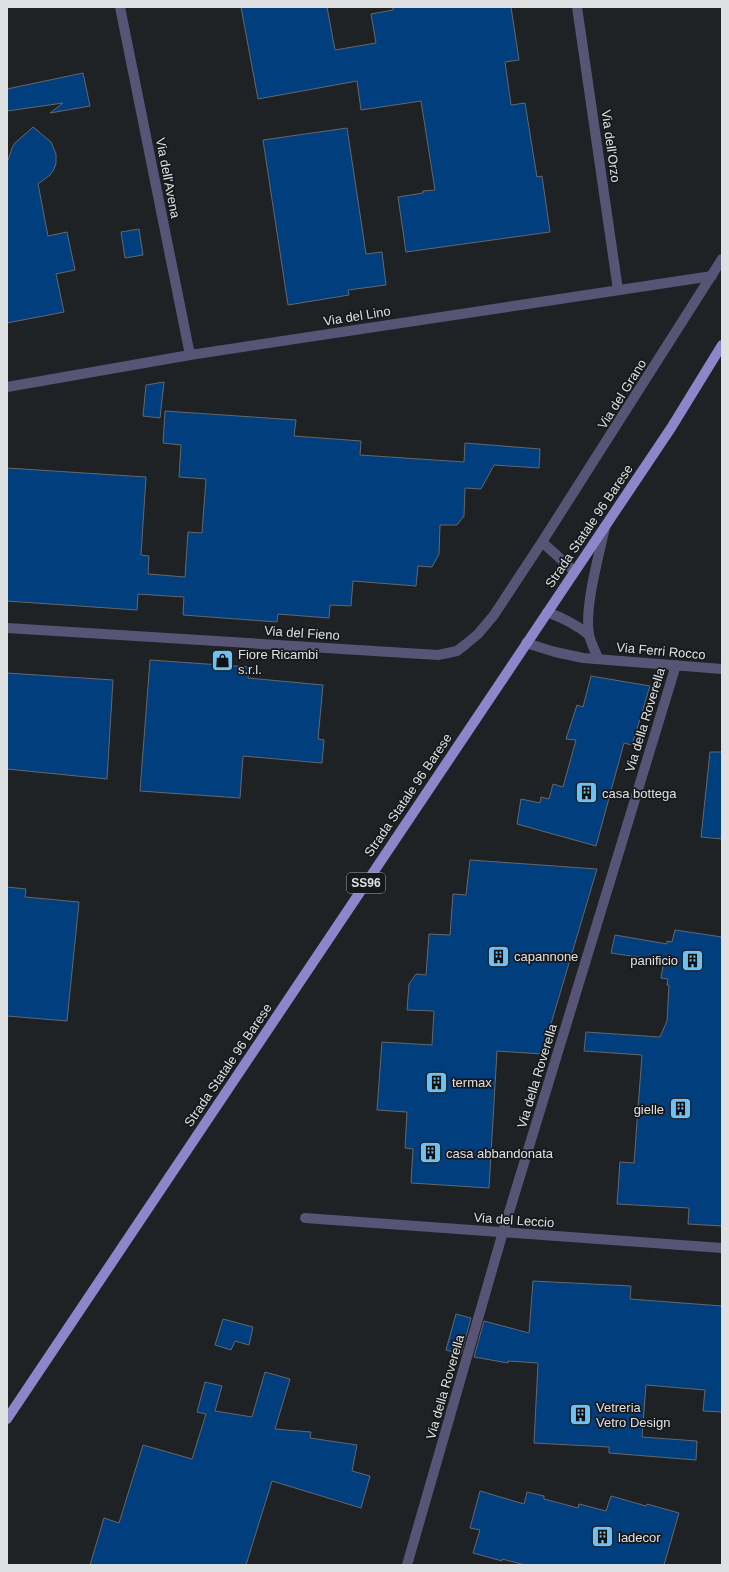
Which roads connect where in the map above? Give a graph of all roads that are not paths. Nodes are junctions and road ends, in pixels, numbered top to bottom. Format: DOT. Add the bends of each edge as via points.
graph roads {
  1 [pos="120,7"];
  2 [pos="577,7"];
  3 [pos="722,259"];
  4 [pos="712,276"];
  5 [pos="618,290"];
  6 [pos="722,345"];
  7 [pos="190,355"];
  8 [pos="7,386"];
  9 [pos="606,524"];
  10 [pos="542,542"];
  11 [pos="574,571"];
  12 [pos="547,612"];
  13 [pos="7,628"];
  14 [pos="589,635"];
  15 [pos="526,643"];
  16 [pos="598,658"];
  17 [pos="676,665"];
  18 [pos="722,669"];
  19 [pos="304,1218"];
  20 [pos="503,1232"];
  21 [pos="722,1248"];
  22 [pos="7,1419"];
  23 [pos="408,1565"];
  1 -- 7 [label="street, Via dell'Avena"];
  2 -- 5 [label="street, Via dell'Orzo"];
  3 -- 4 [label="street, Via del Grano"];
  4 -- 5 [label="street, Via del Lino"];
  4 -- 10 [label="street, Via del Grano"];
  5 -- 7 [label="street, Via del Lino"];
  6 -- 9 [label="main road, Strada Statale 96 Barese / SS96" via="671,428"];
  7 -- 8 [label="street, Via del Lino"];
  9 -- 11 [label="main road, Strada Statale 96 Barese / SS96"];
  9 -- 14 [label="street" via="592,590"];
  10 -- 11 [label="street"];
  10 -- 13 [label="street, Via del Fieno" via="494,615 466,644 448,654"];
  11 -- 12 [label="main road, Strada Statale 96 Barese / SS96"];
  12 -- 14 [label="street" via="576,624"];
  12 -- 15 [label="main road, Strada Statale 96 Barese / SS96"];
  14 -- 16 [label="street"];
  15 -- 16 [label="street, Via Ferri Rocco" via="583,658"];
  15 -- 22 [label="main road, Strada Statale 96 Barese / SS96"];
  16 -- 17 [label="street, Via Ferri Rocco"];
  17 -- 18 [label="street, Via Ferri Rocco"];
  17 -- 20 [label="street, Via della Roverella"];
  19 -- 20 [label="street, Via del Leccio"];
  20 -- 21 [label="street, Via del Leccio"];
  20 -- 23 [label="street, Via della Roverella"];
}
